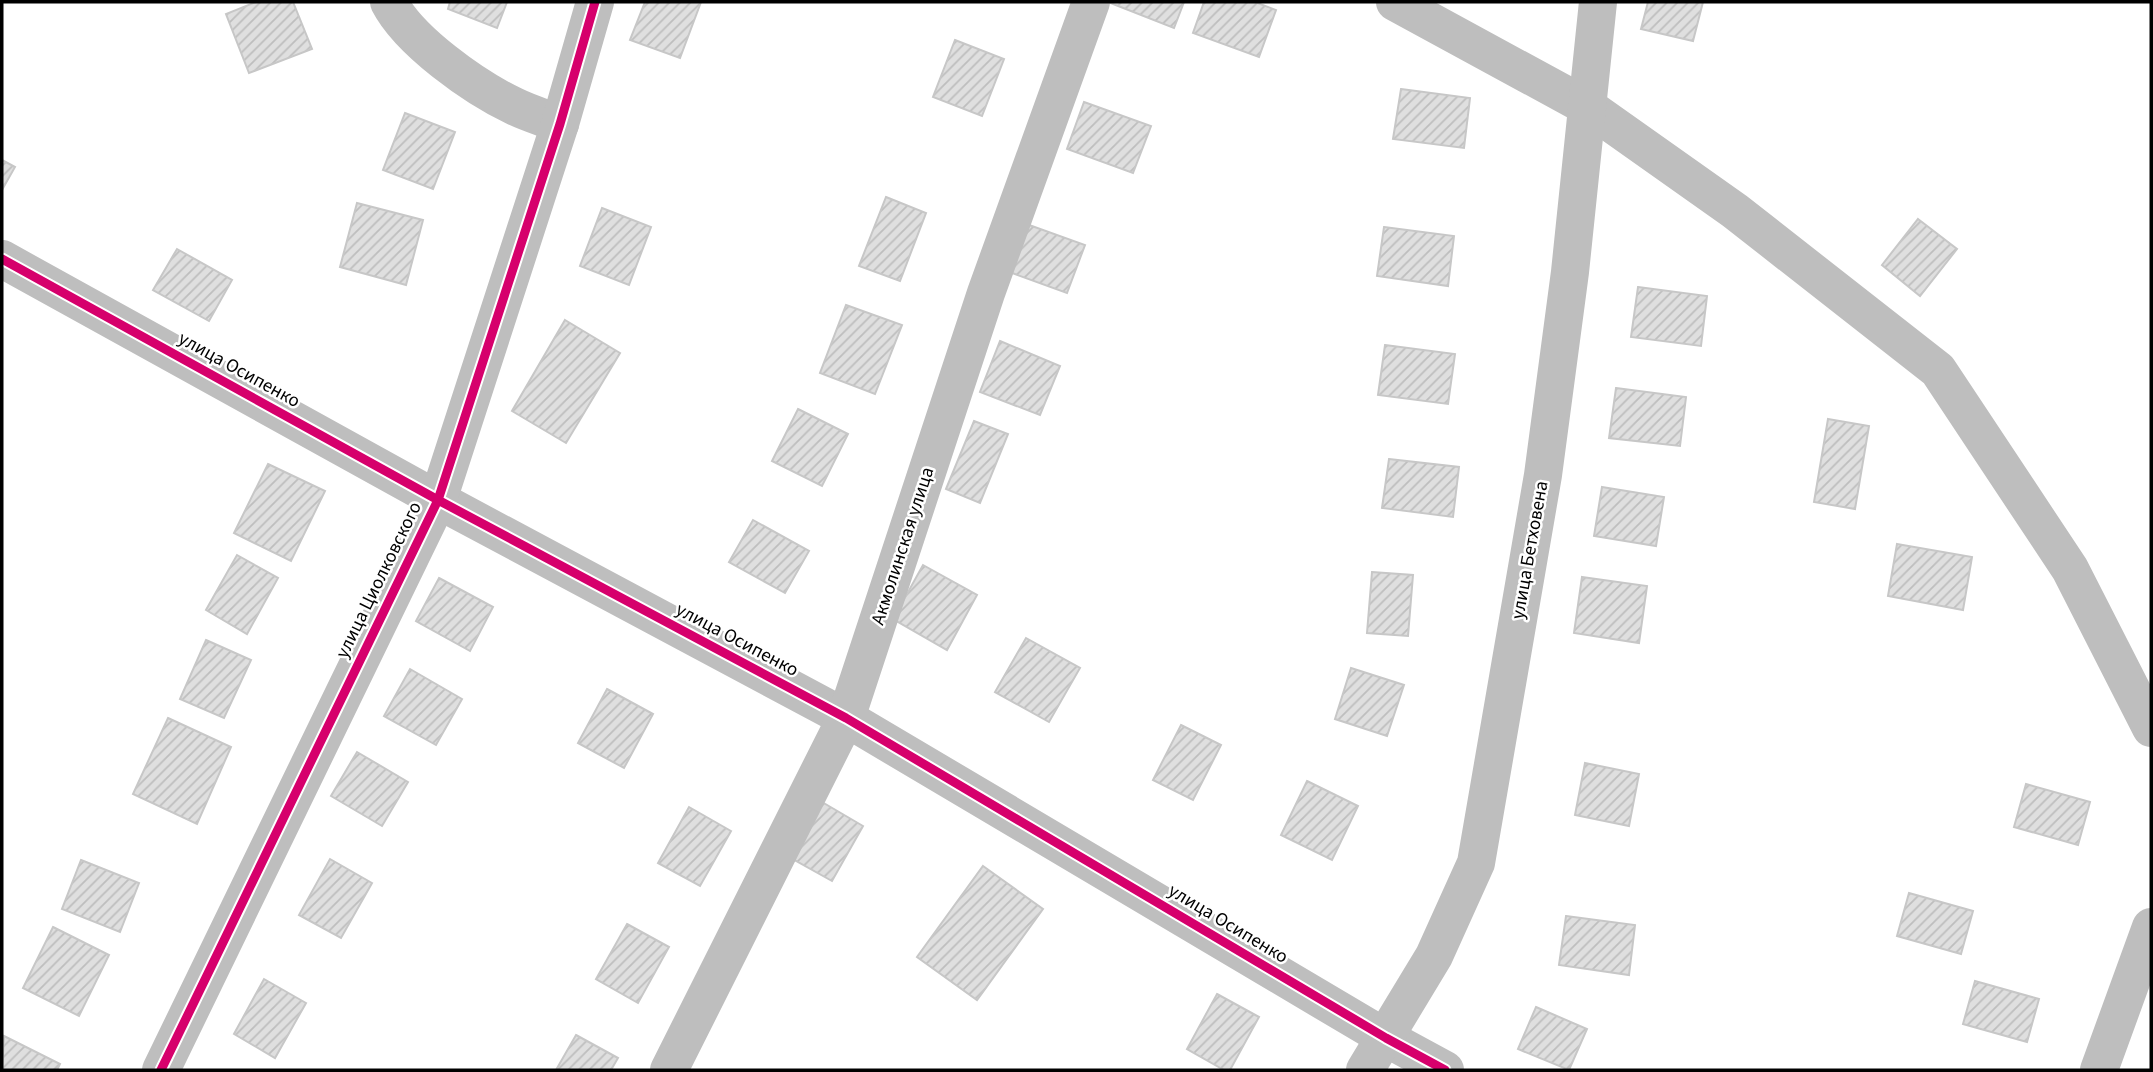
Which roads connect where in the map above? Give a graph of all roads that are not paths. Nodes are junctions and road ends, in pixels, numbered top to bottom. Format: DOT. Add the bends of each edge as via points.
graph roads {
  1 [pos="389,2"];
  2 [pos="595,2"];
  3 [pos="1091,2"];
  4 [pos="1395,2"];
  5 [pos="1598,2"];
  6 [pos="1588,107"];
  7 [pos="560,124"];
  8 [pos="2,260"];
  9 [pos="438,499"];
  10 [pos="846,718"];
  11 [pos="2151,727"];
  12 [pos="2151,927"];
  13 [pos="1387,1038"];
  14 [pos="161,1070"];
  15 [pos="669,1070"];
  16 [pos="1366,1070"];
  17 [pos="1445,1070"];
  18 [pos="2099,1070"];
  1 -- 7 [label="street" via="427,49 445,62 513,106"];
  2 -- 7 [label="street, улица Циолковского"];
  3 -- 10 [label="street, Акмолинская улица" via="985,293"];
  4 -- 6 [label="street"];
  5 -- 6 [label="street, улица Бетховена"];
  6 -- 11 [label="street" via="1735,211 1938,370 2070,569"];
  6 -- 13 [label="street, улица Бетховена" via="1543,475 1476,863 1434,956"];
  7 -- 9 [label="street, улица Циолковского"];
  8 -- 9 [label="street, улица Осипенко"];
  9 -- 10 [label="street, улица Осипенко"];
  9 -- 14 [label="street, улица Циолковского"];
  10 -- 13 [label="street, улица Осипенко"];
  10 -- 15 [label="street, Акмолинская улица"];
  12 -- 18 [label="street"];
  13 -- 16 [label="street, улица Бетховена"];
  13 -- 17 [label="street, улица Осипенко"];
}
